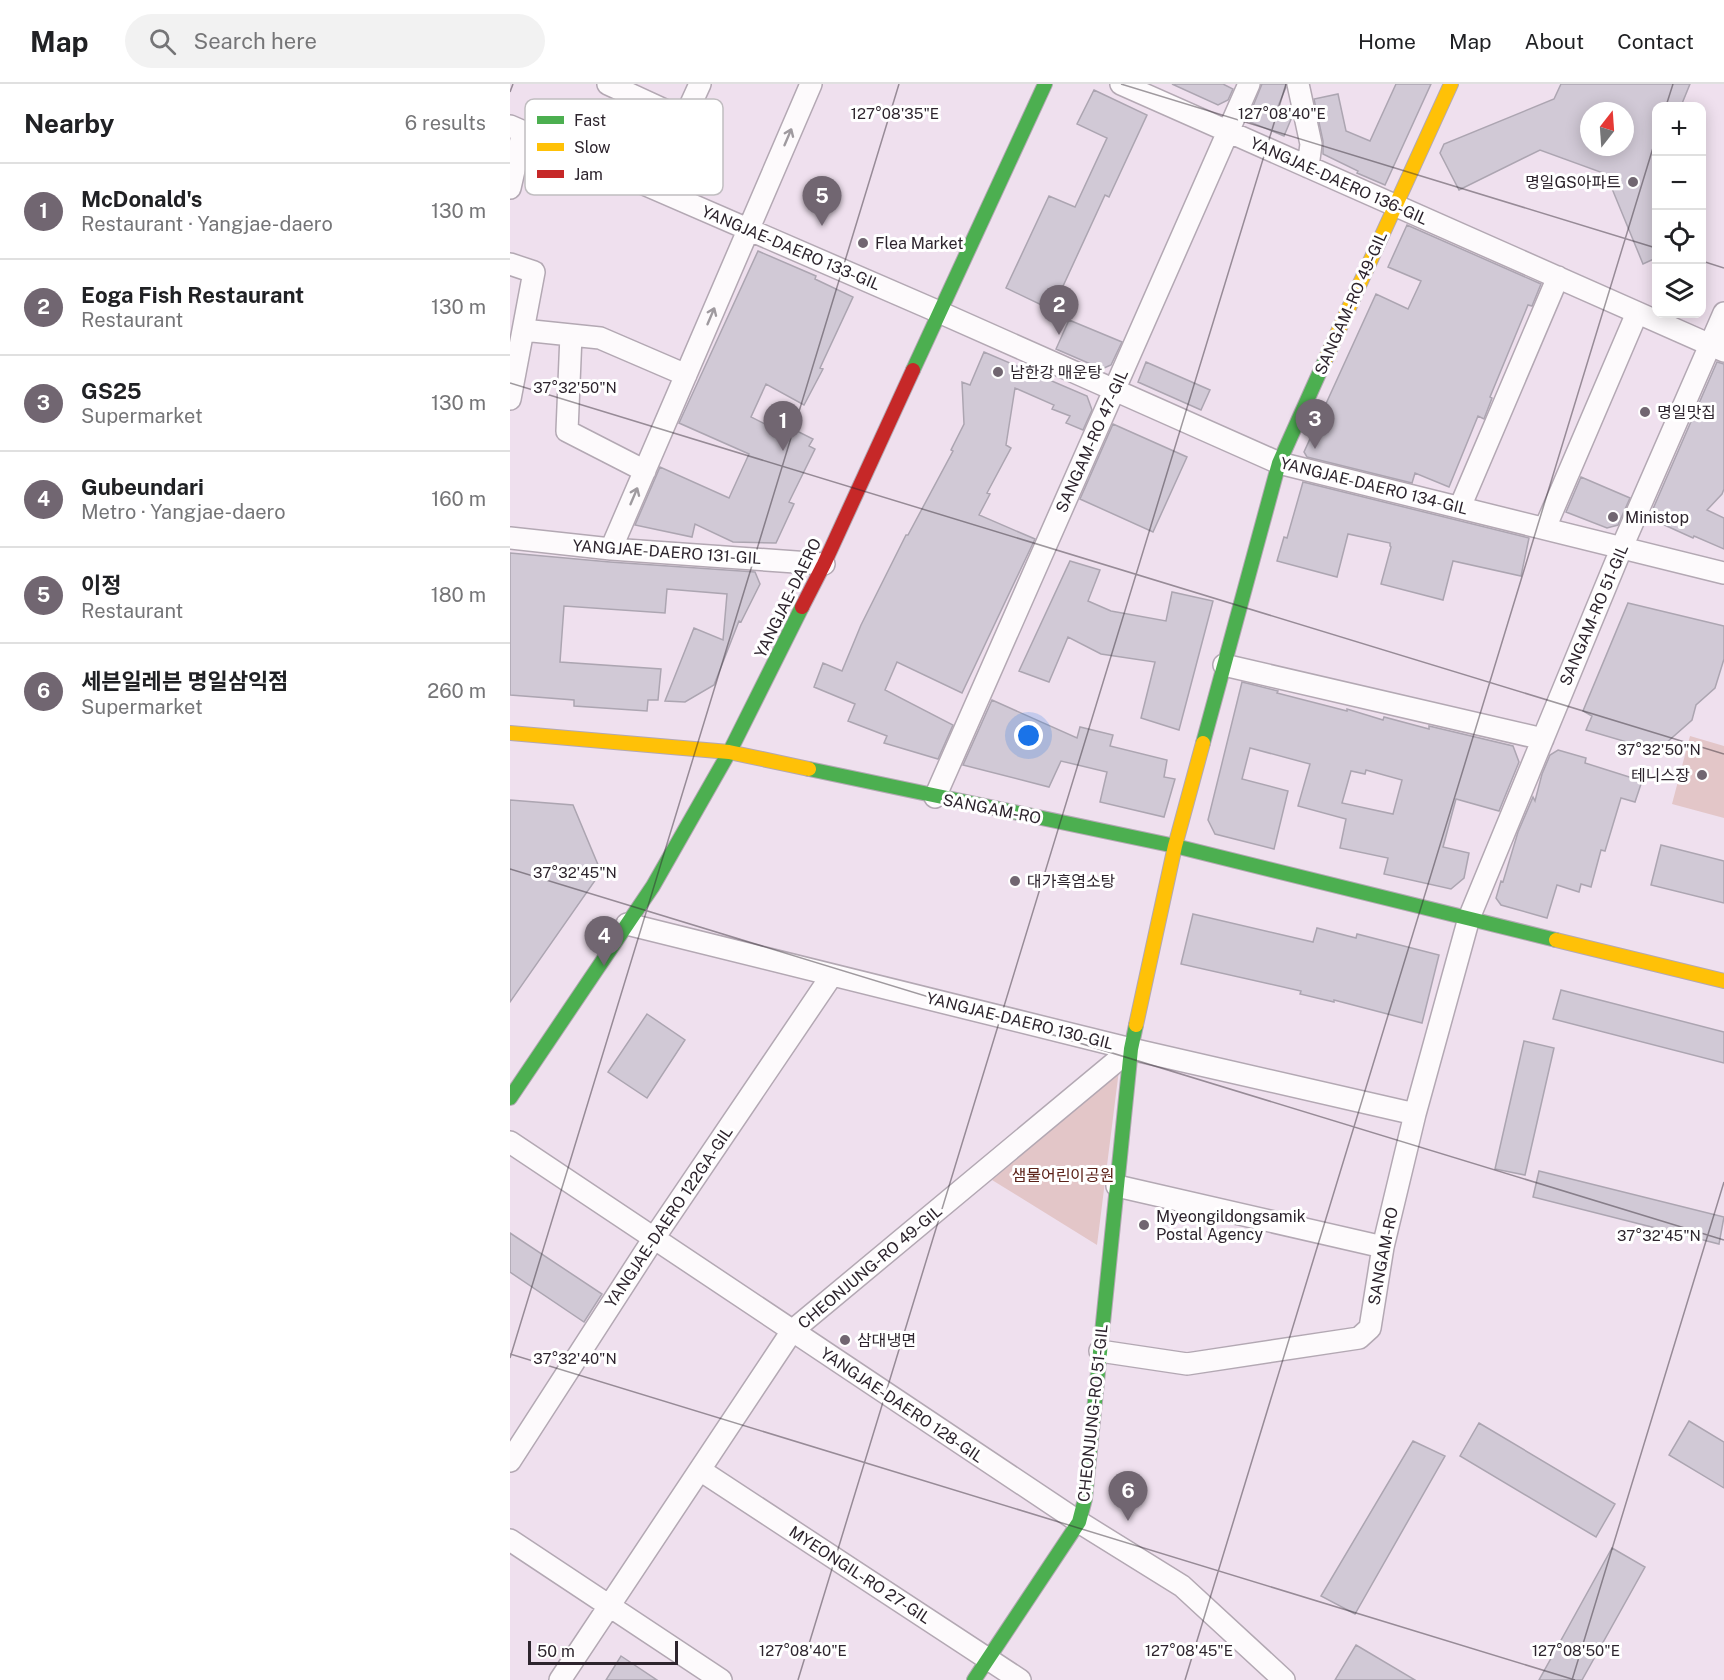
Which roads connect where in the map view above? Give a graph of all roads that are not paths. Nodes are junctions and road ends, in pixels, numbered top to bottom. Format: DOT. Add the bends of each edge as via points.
graph roads {
  1 [pos="608,84"];
  2 [pos="700,84"];
  3 [pos="1045,84"];
  4 [pos="1120,84"];
  5 [pos="1249,84"];
  6 [pos="1298,84"];
  7 [pos="1450,84"];
  8 [pos="808,85"];
  9 [pos="641,99"];
  10 [pos="693,99"];
  11 [pos="517,128"];
  12 [pos="1228,131"];
  13 [pos="1308,166"];
  14 [pos="510,188"];
  15 [pos="669,195"];
  16 [pos="1396,205"];
  17 [pos="748,230"];
  18 [pos="510,264"];
  19 [pos="1558,277"];
  20 [pos="939,312"];
  21 [pos="1638,313"];
  22 [pos="1724,313"];
  23 [pos="523,330"];
  24 [pos="571,335"];
  25 [pos="1717,348"];
  26 [pos="686,375"];
  27 [pos="1114,390"];
  28 [pos="510,399"];
  29 [pos="1279,463"];
  30 [pos="645,471"];
  31 [pos="1460,507"];
  32 [pos="1545,528"];
  33 [pos="510,538"];
  34 [pos="1622,548"];
  35 [pos="611,549"];
  36 [pos="824,564"];
  37 [pos="1724,573"];
  38 [pos="1224,665"];
  39 [pos="510,733"];
  40 [pos="1543,739"];
  41 [pos="729,752"];
  42 [pos="935,797"];
  43 [pos="1174,846"];
  44 [pos="1468,918"];
  45 [pos="627,924"];
  46 [pos="832,975"];
  47 [pos="1724,981"];
  48 [pos="1131,1049"];
  49 [pos="510,1098"];
  50 [pos="1415,1114"];
  51 [pos="510,1142"];
  52 [pos="1117,1186"];
  53 [pos="654,1238"];
  54 [pos="1383,1247"];
  55 [pos="792,1331"];
  56 [pos="1100,1351"];
  57 [pos="510,1461"];
  58 [pos="700,1470"];
  59 [pos="1079,1521"];
  60 [pos="510,1540"];
  61 [pos="609,1606"];
  62 [pos="988,1659"];
  63 [pos="1281,1678"];
  64 [pos="560,1680"];
  65 [pos="721,1680"];
  66 [pos="974,1680"];
  67 [pos="1020,1680"];
  1 -- 9 [label="street"];
  2 -- 10 [label="street"];
  3 -- 20 [label="street, YANGJAE-DAERO"];
  4 -- 12 [label="street, YANGJAE-DAERO 136-GIL"];
  5 -- 12 [label="street, SANGAM-RO 47-GIL"];
  6 -- 13 [label="street" via="1311,144"];
  7 -- 16 [label="street, SANGAM-RO 49-GIL"];
  17 -- 8 [label="street, one-way"];
  11 -- 14 [label="street"];
  12 -- 13 [label="street, YANGJAE-DAERO 136-GIL"];
  12 -- 27 [label="street, SANGAM-RO 47-GIL"];
  13 -- 16 [label="street, YANGJAE-DAERO 136-GIL"];
  15 -- 17 [label="street, YANGJAE-DAERO 133-GIL"];
  16 -- 19 [label="street, YANGJAE-DAERO 136-GIL"];
  16 -- 29 [label="street, SANGAM-RO 49-GIL"];
  17 -- 20 [label="street, YANGJAE-DAERO 133-GIL"];
  26 -- 17 [label="street, one-way"];
  18 -- 23 [label="street" via="534,272"];
  19 -- 21 [label="street, YANGJAE-DAERO 136-GIL"];
  19 -- 31 [label="street"];
  20 -- 27 [label="street, YANGJAE-DAERO 134-GIL"];
  20 -- 36 [label="street, YANGJAE-DAERO"];
  21 -- 25 [label="street, YANGJAE-DAERO 136-GIL"];
  21 -- 32 [label="street"];
  22 -- 25 [label="street, SANGAM-RO 51-GIL"];
  23 -- 24 [label="street"];
  23 -- 28 [label="street"];
  24 -- 26 [label="street" via="600,339"];
  24 -- 30 [label="street" via="567,431"];
  25 -- 34 [label="street, SANGAM-RO 51-GIL"];
  26 -- 30 [label="street"];
  27 -- 29 [label="street, YANGJAE-DAERO 134-GIL"];
  27 -- 42 [label="street, SANGAM-RO 47-GIL"];
  29 -- 31 [label="street, YANGJAE-DAERO 134-GIL"];
  29 -- 38 [label="street, SANGAM-RO 49-GIL"];
  35 -- 30 [label="street, one-way"];
  31 -- 32 [label="street, YANGJAE-DAERO 134-GIL"];
  32 -- 34 [label="street, YANGJAE-DAERO 134-GIL"];
  33 -- 35 [label="street, YANGJAE-DAERO 131-GIL"];
  34 -- 37 [label="street, YANGJAE-DAERO 134-GIL"];
  34 -- 40 [label="street, SANGAM-RO 51-GIL"];
  35 -- 36 [label="street, YANGJAE-DAERO 131-GIL"];
  36 -- 41 [label="street, YANGJAE-DAERO"];
  38 -- 40 [label="street"];
  38 -- 43 [label="street, SANGAM-RO 49-GIL"];
  39 -- 41 [label="street, SANGAM-RO"];
  40 -- 44 [label="street, SANGAM-RO 51-GIL"];
  41 -- 42 [label="street, SANGAM-RO"];
  41 -- 45 [label="street, YANGJAE-DAERO"];
  42 -- 43 [label="street, SANGAM-RO"];
  43 -- 44 [label="street, SANGAM-RO"];
  43 -- 48 [label="street, CHEONJUNG-RO 51-GIL"];
  44 -- 47 [label="street, SANGAM-RO"];
  44 -- 50 [label="street, SANGAM-RO"];
  45 -- 46 [label="street, YANGJAE-DAERO 130-GIL"];
  45 -- 49 [label="street, YANGJAE-DAERO"];
  46 -- 48 [label="street, YANGJAE-DAERO 130-GIL"];
  46 -- 53 [label="street, YANGJAE-DAERO 122GA-GIL"];
  48 -- 50 [label="street, YANGJAE-DAERO 130-GIL"];
  48 -- 52 [label="street, CHEONJUNG-RO 51-GIL"];
  48 -- 55 [label="street, CHEONJUNG-RO 49-GIL"];
  50 -- 54 [label="street, SANGAM-RO"];
  51 -- 53 [label="street, YANGJAE-DAERO 128-GIL"];
  52 -- 54 [label="street"];
  52 -- 56 [label="street, CHEONJUNG-RO 51-GIL"];
  53 -- 55 [label="street, YANGJAE-DAERO 128-GIL"];
  53 -- 57 [label="street, YANGJAE-DAERO 122GA-GIL"];
  54 -- 56 [label="street, SANGAM-RO" via="1370,1328 1359,1338 1187,1364"];
  55 -- 58 [label="street, CHEONJUNG-RO 49-GIL"];
  55 -- 59 [label="street, YANGJAE-DAERO 128-GIL"];
  56 -- 59 [label="street, CHEONJUNG-RO 51-GIL" via="1085,1498"];
  58 -- 61 [label="street, CHEONJUNG-RO 49-GIL"];
  58 -- 62 [label="street, MYEONGIL-RO 27-GIL"];
  59 -- 62 [label="street, CHEONJUNG-RO 51-GIL"];
  59 -- 63 [label="street, YANGJAE-DAERO 128-GIL" via="1182,1586"];
  60 -- 61 [label="street"];
  61 -- 64 [label="street, CHEONJUNG-RO 49-GIL"];
  61 -- 65 [label="street"];
  62 -- 66 [label="street, CHEONJUNG-RO 51-GIL"];
  62 -- 67 [label="street, MYEONGIL-RO 27-GIL"];
}
